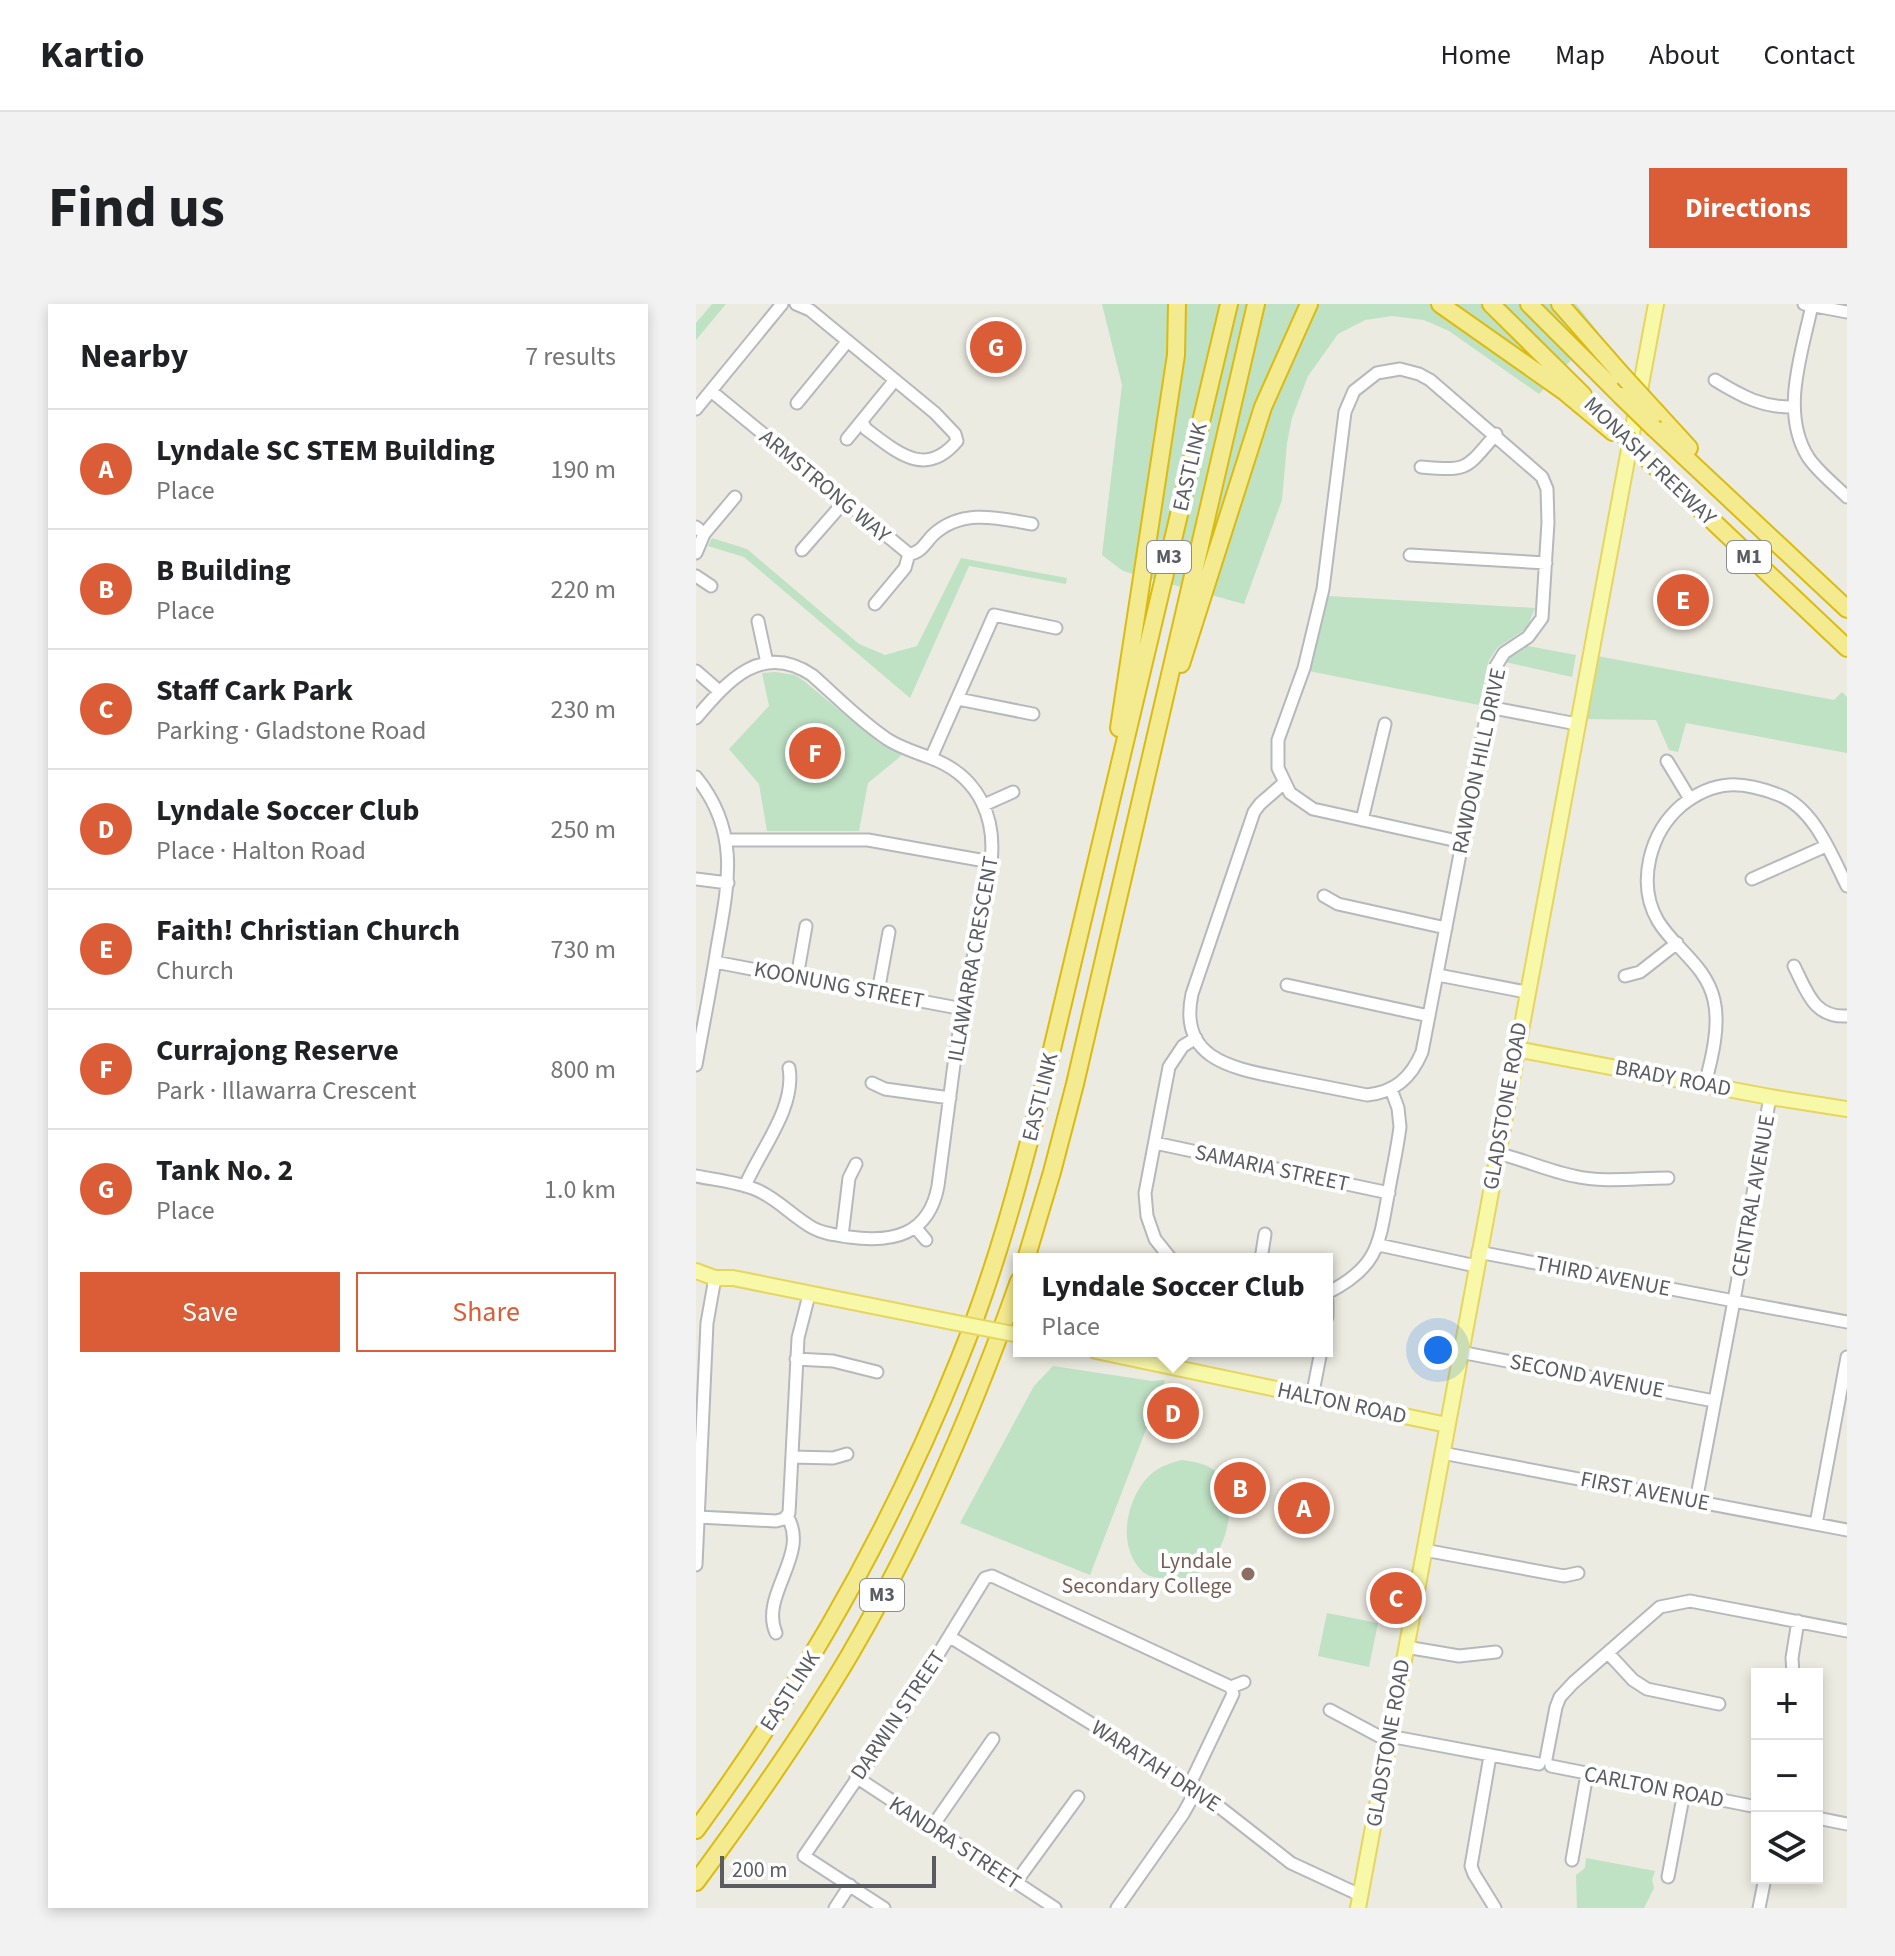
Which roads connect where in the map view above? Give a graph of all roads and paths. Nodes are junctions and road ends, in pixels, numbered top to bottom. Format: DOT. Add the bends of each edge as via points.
graph roads {
  1 [pos="782,304"];
  2 [pos="1177,304"];
  3 [pos="1229,304"];
  4 [pos="1256,304"];
  5 [pos="1309,304"];
  6 [pos="1440,304"];
  7 [pos="1491,304"];
  8 [pos="1529,304"];
  9 [pos="1560,304"];
  10 [pos="1656,304"];
  11 [pos="802,305"];
  12 [pos="1808,305"];
  13 [pos="1847,312"];
  14 [pos="847,342"];
  15 [pos="895,380"];
  16 [pos="1715,380"];
  17 [pos="711,391"];
  18 [pos="797,403"];
  19 [pos="1794,407"];
  20 [pos="696,409"];
  21 [pos="1656,421"];
  22 [pos="862,422"];
  23 [pos="1614,429"];
  24 [pos="1496,434"];
  25 [pos="847,439"];
  26 [pos="1421,467"];
  27 [pos="735,497"];
  28 [pos="1847,497"];
  29 [pos="844,502"];
  30 [pos="1032,524"];
  31 [pos="700,530"];
  32 [pos="802,550"];
  33 [pos="696,553"];
  34 [pos="909,554"];
  35 [pos="1410,555"];
  36 [pos="1546,563"];
  37 [pos="696,576"];
  38 [pos="711,586"];
  39 [pos="875,604"];
  40 [pos="1847,609"];
  41 [pos="758,621"];
  42 [pos="1056,628"];
  43 [pos="1847,648"];
  44 [pos="767,663"];
  45 [pos="696,671"];
  46 [pos="719,691"];
  47 [pos="958,699"];
  48 [pos="1488,707"];
  49 [pos="1033,714"];
  50 [pos="696,718"];
  51 [pos="1385,724"];
  52 [pos="1577,724"];
  53 [pos="931,758"];
  54 [pos="1151,759"];
  55 [pos="1667,761"];
  56 [pos="696,777"];
  57 [pos="1281,779"];
  58 [pos="1013,792"];
  59 [pos="1690,799"];
  60 [pos="984,805"];
  61 [pos="1108,809"];
  62 [pos="1362,820"];
  63 [pos="726,840"];
  64 [pos="1462,842"];
  65 [pos="1826,846"];
  66 [pos="991,862"];
  67 [pos="1843,866"];
  68 [pos="696,879"];
  69 [pos="1752,879"];
  70 [pos="728,883"];
  71 [pos="1847,886"];
  72 [pos="1324,896"];
  73 [pos="806,926"];
  74 [pos="1446,928"];
  75 [pos="889,932"];
  76 [pos="1677,943"];
  77 [pos="715,962"];
  78 [pos="1794,966"];
  79 [pos="1438,975"];
  80 [pos="1625,976"];
  81 [pos="797,977"];
  82 [pos="1287,985"];
  83 [pos="878,992"];
  84 [pos="1526,992"];
  85 [pos="963,1009"];
  86 [pos="1429,1016"];
  87 [pos="1847,1016"];
  88 [pos="1196,1038"];
  89 [pos="1516,1049"];
  90 [pos="697,1056"];
  91 [pos="789,1068"];
  92 [pos="872,1083"];
  93 [pos="1705,1084"];
  94 [pos="1391,1089"];
  95 [pos="1770,1097"];
  96 [pos="950,1098"];
  97 [pos="1847,1110"];
  98 [pos="1155,1143"];
  99 [pos="1496,1153"];
  100 [pos="856,1164"];
  101 [pos="696,1176"];
  102 [pos="1668,1178"];
  103 [pos="745,1186"];
  104 [pos="1389,1193"];
  105 [pos="915,1227"];
  106 [pos="1265,1234"];
  107 [pos="842,1236"];
  108 [pos="926,1240"];
  109 [pos="1379,1245"];
  110 [pos="1028,1253"];
  111 [pos="1166,1253"];
  112 [pos="1262,1253"];
  113 [pos="1477,1259"];
  114 [pos="696,1273"];
  115 [pos="715,1280"];
  116 [pos="1333,1290"];
  117 [pos="809,1295"];
  118 [pos="1013,1296"];
  119 [pos="1734,1301"];
  120 [pos="1847,1322"];
  121 [pos="1013,1334"];
  122 [pos="1460,1352"];
  123 [pos="1124,1357"];
  124 [pos="1320,1357"];
  125 [pos="1847,1357"];
  126 [pos="796,1359"];
  127 [pos="700,1367"];
  128 [pos="877,1372"];
  129 [pos="1312,1397"];
  130 [pos="1714,1401"];
  131 [pos="1447,1425"];
  132 [pos="1442,1453"];
  133 [pos="847,1454"];
  134 [pos="698,1457"];
  135 [pos="792,1457"];
  136 [pos="1696,1501"];
  137 [pos="787,1516"];
  138 [pos="698,1517"];
  139 [pos="1816,1524"];
  140 [pos="1847,1530"];
  141 [pos="1424,1550"];
  142 [pos="696,1565"];
  143 [pos="1578,1573"];
  144 [pos="1798,1621"];
  145 [pos="1847,1631"];
  146 [pos="776,1633"];
  147 [pos="950,1637"];
  148 [pos="1406,1647"];
  149 [pos="1496,1652"];
  150 [pos="1608,1653"];
  151 [pos="1793,1668"];
  152 [pos="1244,1682"];
  153 [pos="1231,1687"];
  154 [pos="1719,1704"];
  155 [pos="1330,1710"];
  156 [pos="1389,1738"];
  157 [pos="993,1739"];
  158 [pos="1490,1756"];
  159 [pos="1545,1763"];
  160 [pos="1587,1774"];
  161 [pos="856,1777"];
  162 [pos="1196,1789"];
  163 [pos="1684,1792"];
  164 [pos="1078,1797"];
  165 [pos="1751,1806"];
  166 [pos="1823,1819"];
  167 [pos="1847,1824"];
  168 [pos="932,1827"];
  169 [pos="696,1830"];
  170 [pos="1572,1860"];
  171 [pos="1668,1877"];
  172 [pos="696,1882"];
  173 [pos="1016,1882"];
  174 [pos="1764,1884"];
  175 [pos="850,1885"];
  176 [pos="1359,1902"];
  177 [pos="1493,1907"];
  178 [pos="835,1908"];
  179 [pos="884,1908"];
  180 [pos="1055,1908"];
  181 [pos="1117,1908"];
  182 [pos="1759,1908"];
  1 -- 17 [label="street"];
  2 -- 61 [label="highway" via="1176,355"];
  3 -- 61 [label="highway, EASTLINK / M3"];
  4 -- 54 [label="highway, EASTLINK / M3"];
  5 -- 54 [label="highway" via="1263,407"];
  6 -- 23 [label="highway"];
  7 -- 23 [label="highway, MONASH FREEWAY"];
  8 -- 21 [label="highway, MONASH FREEWAY / M1, bridge" via="1621,396"];
  9 -- 21 [label="highway, bridge"];
  10 -- 52 [label="main road, GLADSTONE ROAD"];
  11 -- 14 [label="street"];
  12 -- 13 [label="street"];
  12 -- 19 [label="street"];
  14 -- 15 [label="street"];
  14 -- 18 [label="street"];
  15 -- 22 [label="street"];
  15 -- 22 [label="street" via="955,434 956,444 940,456 910,459"];
  16 -- 19 [label="street" via="1757,403"];
  17 -- 20 [label="street"];
  17 -- 29 [label="street, ARMSTRONG WAY"];
  19 -- 28 [label="street" via="1807,455"];
  21 -- 40 [label="highway, MONASH FREEWAY / M1"];
  22 -- 25 [label="street"];
  23 -- 43 [label="highway, MONASH FREEWAY / M1, bridge"];
  24 -- 26 [label="street" via="1469,466"];
  24 -- 36 [label="street, RAWDON HILL DRIVE" via="1542,477 1547,489"];
  24 -- 57 [label="street, RAWDON HILL DRIVE" via="1419,374 1389,370 1354,391 1341,437 1323,589 1304,668 1278,740"];
  27 -- 31 [label="street"];
  29 -- 32 [label="street"];
  29 -- 34 [label="street, ARMSTRONG WAY"];
  30 -- 34 [label="street, ARMSTRONG WAY" via="989,516 966,518 941,528 919,552"];
  31 -- 33 [label="street"];
  34 -- 39 [label="street" via="905,568"];
  35 -- 36 [label="street"];
  36 -- 48 [label="street, RAWDON HILL DRIVE" via="1542,618 1499,661"];
  37 -- 38 [label="street"];
  41 -- 44 [label="street"];
  42 -- 47 [label="street" via="994,615"];
  44 -- 46 [label="street" via="737,674"];
  44 -- 53 [label="street, ILLAWARRA CRESCENT" via="806,671 886,737"];
  45 -- 46 [label="street"];
  46 -- 50 [label="street"];
  47 -- 49 [label="street"];
  47 -- 53 [label="street"];
  48 -- 52 [label="street"];
  48 -- 64 [label="street, RAWDON HILL DRIVE"];
  51 -- 62 [label="street"];
  52 -- 84 [label="main road, GLADSTONE ROAD"];
  53 -- 60 [label="street, ILLAWARRA CRESCENT" via="960,775"];
  54 -- 110 [label="highway, EASTLINK / M3" via="1063,1132"];
  55 -- 59 [label="street"];
  56 -- 63 [label="street" via="715,807"];
  57 -- 62 [label="street" via="1296,799 1313,809"];
  57 -- 88 [label="street" via="1254,812 1211,938 1189,1008"];
  58 -- 60 [label="street"];
  59 -- 65 [label="street" via="1718,787 1751,785 1802,810"];
  59 -- 76 [label="street" via="1669,816 1647,870 1658,920"];
  60 -- 66 [label="street, ILLAWARRA CRESCENT" via="993,836"];
  61 -- 169 [label="highway, EASTLINK / M3" via="1024,1160 960,1358 907,1481 831,1627"];
  62 -- 64 [label="street"];
  63 -- 66 [label="street" via="868,840"];
  63 -- 70 [label="street"];
  64 -- 74 [label="street, RAWDON HILL DRIVE"];
  65 -- 67 [label="street"];
  65 -- 69 [label="street"];
  66 -- 85 [label="street, ILLAWARRA CRESCENT"];
  67 -- 71 [label="street"];
  68 -- 70 [label="street"];
  70 -- 77 [label="street"];
  72 -- 74 [label="street" via="1338,904"];
  73 -- 81 [label="street"];
  74 -- 79 [label="street, RAWDON HILL DRIVE"];
  75 -- 83 [label="street"];
  76 -- 80 [label="street" via="1640,972"];
  76 -- 93 [label="street" via="1701,970 1714,1003 1716,1027"];
  77 -- 81 [label="street, KOONUNG STREET"];
  77 -- 90 [label="street"];
  78 -- 87 [label="street" via="1816,1008"];
  79 -- 84 [label="street"];
  79 -- 86 [label="street, RAWDON HILL DRIVE"];
  81 -- 83 [label="street, KOONUNG STREET"];
  82 -- 86 [label="street"];
  83 -- 85 [label="street, KOONUNG STREET"];
  84 -- 89 [label="main road, GLADSTONE ROAD"];
  85 -- 96 [label="street, ILLAWARRA CRESCENT"];
  86 -- 94 [label="street, RAWDON HILL DRIVE" via="1416,1066"];
  88 -- 94 [label="street" via="1229,1067 1367,1095"];
  88 -- 98 [label="street" via="1183,1046 1169,1067"];
  89 -- 93 [label="main road, BRADY ROAD"];
  89 -- 99 [label="main road, GLADSTONE ROAD"];
  91 -- 103 [label="street" via="788,1100"];
  92 -- 96 [label="street"];
  93 -- 95 [label="main road, BRADY ROAD"];
  94 -- 104 [label="street" via="1400,1127"];
  95 -- 97 [label="main road, BRADY ROAD"];
  95 -- 119 [label="street, CENTRAL AVENUE"];
  96 -- 105 [label="street, ILLAWARRA CRESCENT" via="937,1194"];
  98 -- 104 [label="street, SAMARIA STREET"];
  98 -- 111 [label="street" via="1145,1193 1147,1216"];
  99 -- 102 [label="street" via="1579,1177"];
  99 -- 113 [label="main road, GLADSTONE ROAD"];
  100 -- 107 [label="street" via="849,1178"];
  101 -- 103 [label="street"];
  103 -- 107 [label="street" via="782,1204 814,1229"];
  104 -- 109 [label="street"];
  105 -- 107 [label="street" via="883,1240"];
  105 -- 108 [label="street"];
  106 -- 112 [label="street"];
  109 -- 113 [label="street, THIRD AVENUE"];
  109 -- 116 [label="street" via="1348,1283"];
  113 -- 119 [label="street, THIRD AVENUE"];
  113 -- 122 [label="main road, GLADSTONE ROAD"];
  114 -- 115 [label="main road"];
  115 -- 117 [label="main road" via="733,1278"];
  115 -- 127 [label="street"];
  117 -- 121 [label="main road, bridge"];
  117 -- 126 [label="street"];
  118 -- 172 [label="highway, EASTLINK / M3" via="955,1446 876,1607 809,1720"];
  119 -- 120 [label="street, THIRD AVENUE"];
  119 -- 130 [label="street, CENTRAL AVENUE"];
  122 -- 130 [label="street, SECOND AVENUE"];
  122 -- 131 [label="main road, GLADSTONE ROAD"];
  123 -- 129 [label="main road, HALTON ROAD"];
  124 -- 129 [label="street"];
  125 -- 139 [label="street"];
  126 -- 128 [label="street"];
  126 -- 135 [label="street"];
  127 -- 134 [label="street"];
  129 -- 131 [label="main road, HALTON ROAD"];
  130 -- 136 [label="street, CENTRAL AVENUE"];
  131 -- 132 [label="main road, GLADSTONE ROAD"];
  132 -- 136 [label="street, FIRST AVENUE"];
  132 -- 141 [label="main road, GLADSTONE ROAD"];
  133 -- 135 [label="street"];
  134 -- 138 [label="street"];
  135 -- 137 [label="street"];
  136 -- 139 [label="street, FIRST AVENUE"];
  137 -- 138 [label="street" via="776,1521"];
  137 -- 146 [label="street" via="794,1540 772,1614"];
  138 -- 142 [label="street"];
  139 -- 140 [label="street, FIRST AVENUE"];
  141 -- 143 [label="street" via="1564,1576"];
  141 -- 148 [label="main road, GLADSTONE ROAD"];
  144 -- 145 [label="street"];
  144 -- 150 [label="street" via="1681,1601 1655,1611"];
  144 -- 151 [label="street"];
  147 -- 153 [label="street, DARWIN STREET" via="981,1581 992,1576"];
  147 -- 161 [label="street, DARWIN STREET"];
  147 -- 162 [label="street, WARATAH DRIVE"];
  148 -- 149 [label="street" via="1459,1656"];
  148 -- 156 [label="main road, GLADSTONE ROAD"];
  150 -- 154 [label="street" via="1647,1689"];
  150 -- 159 [label="street" via="1560,1697"];
  152 -- 153 [label="street"];
  153 -- 162 [label="street" via="1233,1694"];
  155 -- 156 [label="street, CARLTON ROAD"];
  156 -- 158 [label="street, CARLTON ROAD"];
  156 -- 176 [label="main road, GLADSTONE ROAD"];
  157 -- 168 [label="street"];
  158 -- 159 [label="street, CARLTON ROAD"];
  158 -- 177 [label="street" via="1471,1866"];
  159 -- 160 [label="street, CARLTON ROAD"];
  160 -- 163 [label="street, CARLTON ROAD"];
  160 -- 170 [label="street"];
  161 -- 168 [label="street, KANDRA STREET"];
  161 -- 175 [label="street, DARWIN STREET" via="804,1856"];
  162 -- 176 [label="street, WARATAH DRIVE" via="1291,1863"];
  162 -- 181 [label="street"];
  163 -- 165 [label="street, CARLTON ROAD"];
  163 -- 171 [label="street"];
  164 -- 173 [label="street"];
  166 -- 167 [label="street"];
  168 -- 173 [label="street, KANDRA STREET"];
  173 -- 180 [label="street, KANDRA STREET"];
  174 -- 182 [label="street"];
  175 -- 178 [label="street"];
  175 -- 179 [label="street"];
}
